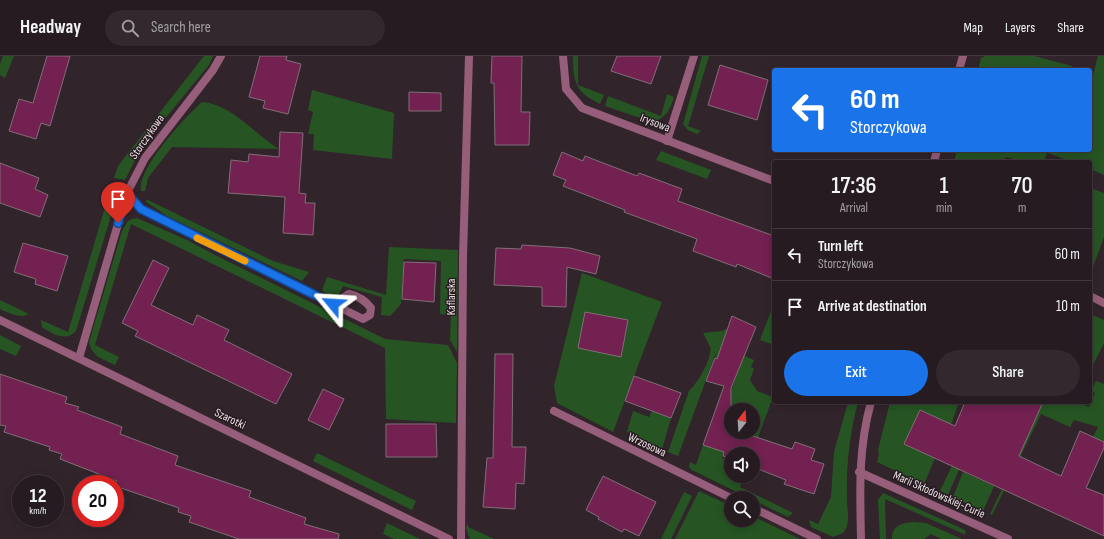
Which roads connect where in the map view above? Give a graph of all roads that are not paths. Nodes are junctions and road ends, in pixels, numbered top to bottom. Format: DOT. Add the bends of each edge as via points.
graph roads {
  1 [pos="221,56"];
  2 [pos="469,56"];
  3 [pos="563,56"];
  4 [pos="694,56"];
  5 [pos="963,56"];
  6 [pos="960,68"];
  7 [pos="667,140"];
  8 [pos="772,180"];
  9 [pos="127,193"];
  10 [pos="1092,297"];
  11 [pos="1104,303"];
  12 [pos="333,304"];
  13 [pos="0,320"];
  14 [pos="79,358"];
  15 [pos="870,404"];
  16 [pos="554,412"];
  17 [pos="859,472"];
  18 [pos="724,494"];
  19 [pos="760,511"];
  20 [pos="449,539"];
  21 [pos="461,539"];
  22 [pos="817,539"];
  23 [pos="861,539"];
  24 [pos="1008,539"];
  1 -- 9 [label="street, Storczykowa" via="145,158"];
  2 -- 21 [label="street, Kaflarska"];
  3 -- 7 [label="street, Irysowa" via="566,89 582,108"];
  4 -- 7 [label="street"];
  5 -- 6 [label="street"];
  7 -- 8 [label="street, Irysowa"];
  9 -- 12 [label="street" via="141,209"];
  9 -- 14 [label="street, Storczykowa"];
  10 -- 11 [label="street"];
  13 -- 14 [label="street, Szarotki"];
  14 -- 20 [label="street, Szarotki"];
  15 -- 17 [label="street" via="863,432"];
  16 -- 18 [label="street, Wrzosowa"];
  17 -- 23 [label="street"];
  17 -- 24 [label="street, Marii Skłodowskiej-Curie"];
  19 -- 22 [label="street"];
}
